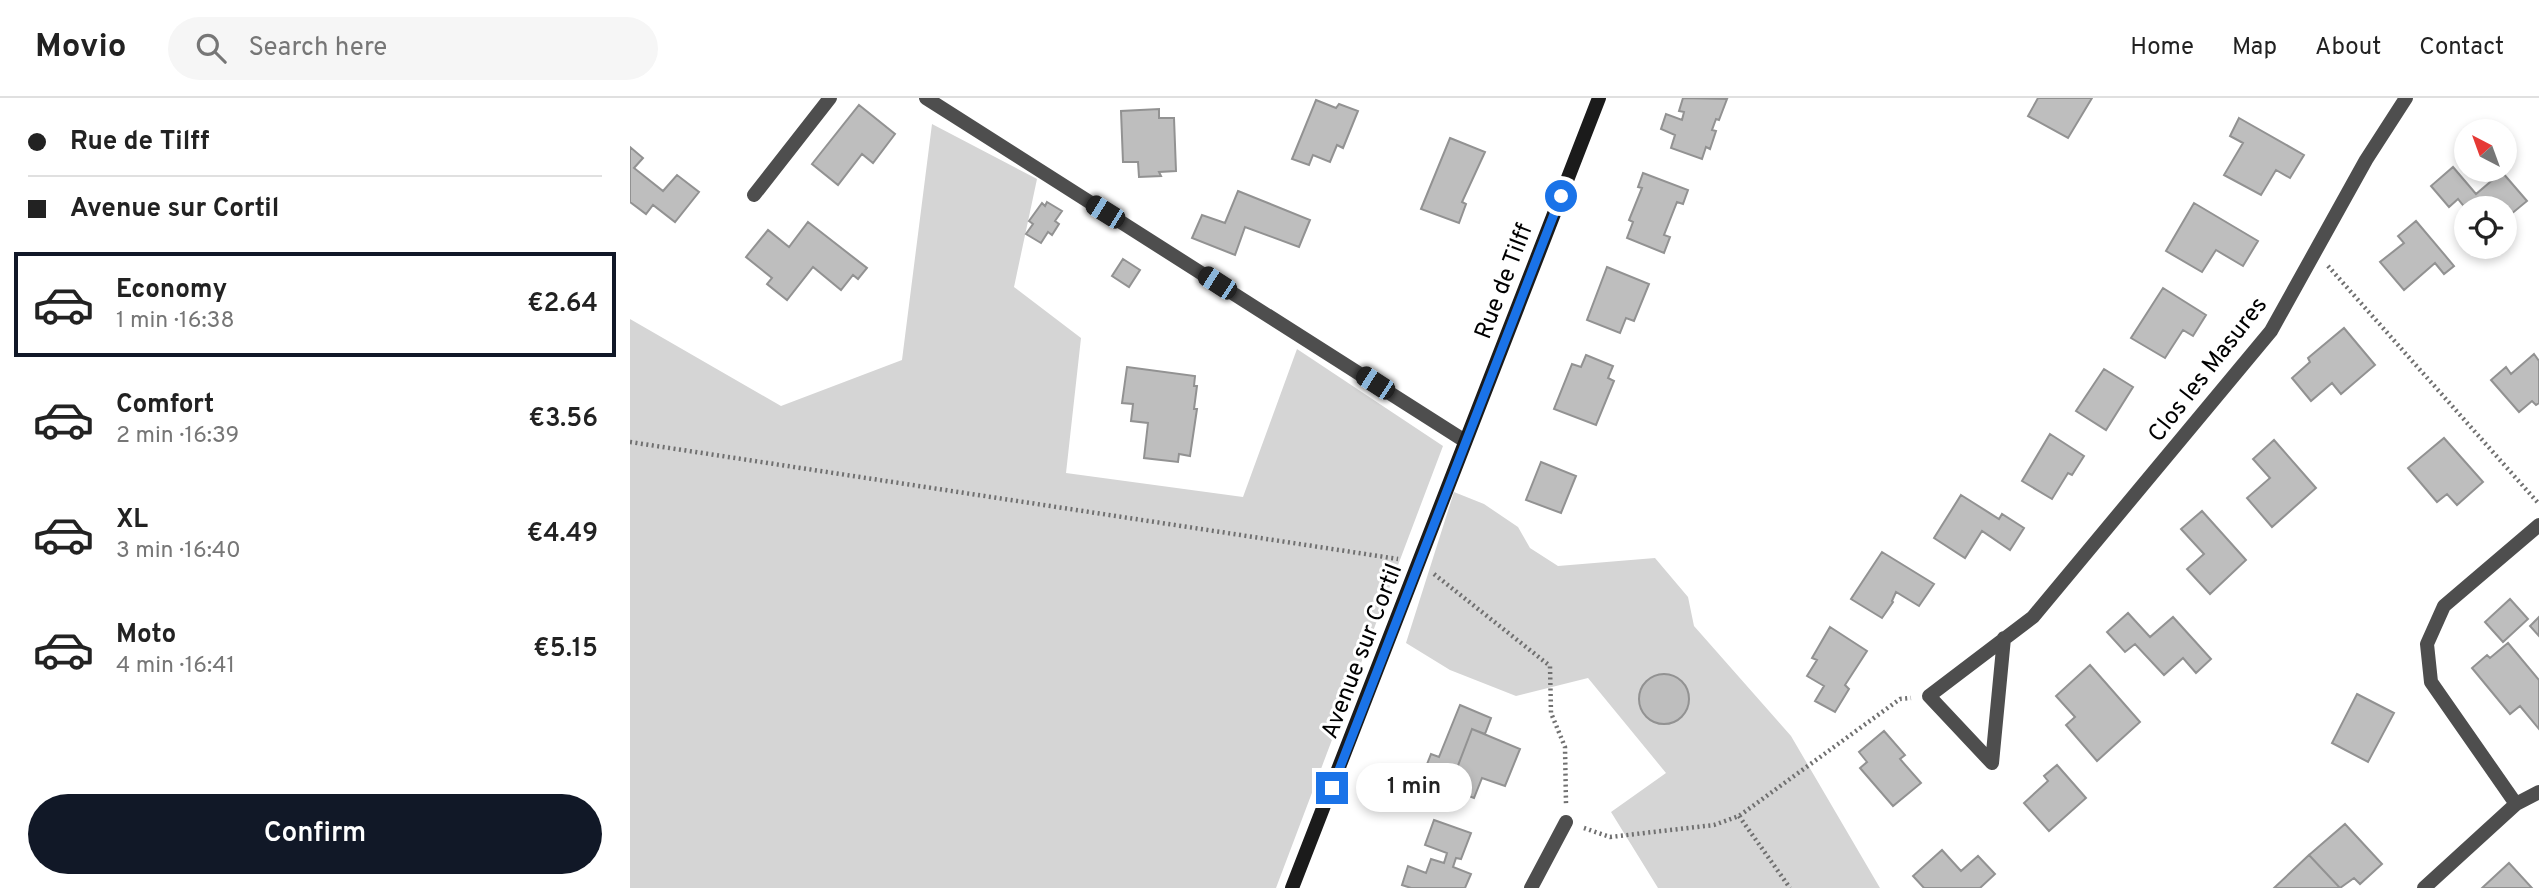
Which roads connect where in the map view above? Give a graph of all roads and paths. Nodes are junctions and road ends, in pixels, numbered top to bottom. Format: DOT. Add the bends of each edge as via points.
graph roads {
  1 [pos="830,98"];
  2 [pos="926,98"];
  3 [pos="1599,98"];
  4 [pos="2406,98"];
  5 [pos="754,195"];
  6 [pos="2316,252"];
  7 [pos="1465,441"];
  8 [pos="630,442"];
  9 [pos="2539,504"];
  10 [pos="1440,509"];
  11 [pos="2539,525"];
  12 [pos="1420,563"];
  13 [pos="2004,638"];
  14 [pos="1930,696"];
  15 [pos="2539,792"];
  16 [pos="2516,804"];
  17 [pos="1739,816"];
  18 [pos="1566,822"];
  19 [pos="1292,888"];
  20 [pos="1531,888"];
  21 [pos="1790,888"];
  22 [pos="2424,888"];
  1 -- 5 [label="street"];
  2 -- 7 [label="street"];
  3 -- 7 [label="main road, Rue de Tilff"];
  4 -- 6 [label="street, Clos les Masures"];
  6 -- 9 [label="path"];
  6 -- 13 [label="street, Clos les Masures" via="2264,341 2033,617"];
  7 -- 10 [label="main road, Rue de Tilff"];
  8 -- 12 [label="path"];
  10 -- 12 [label="main road, Avenue sur Cortil"];
  11 -- 16 [label="street" via="2444,606 2427,644 2431,682"];
  12 -- 18 [label="path" via="1550,666 1551,713 1565,747"];
  12 -- 19 [label="main road, Avenue sur Cortil"];
  13 -- 14 [label="street, Clos les Masures"];
  13 -- 14 [label="street" via="1992,763"];
  14 -- 17 [label="path" via="1900,699"];
  15 -- 16 [label="street"];
  16 -- 22 [label="street"];
  17 -- 18 [label="path" via="1714,825 1610,837"];
  17 -- 21 [label="path"];
  18 -- 20 [label="street"];
}
